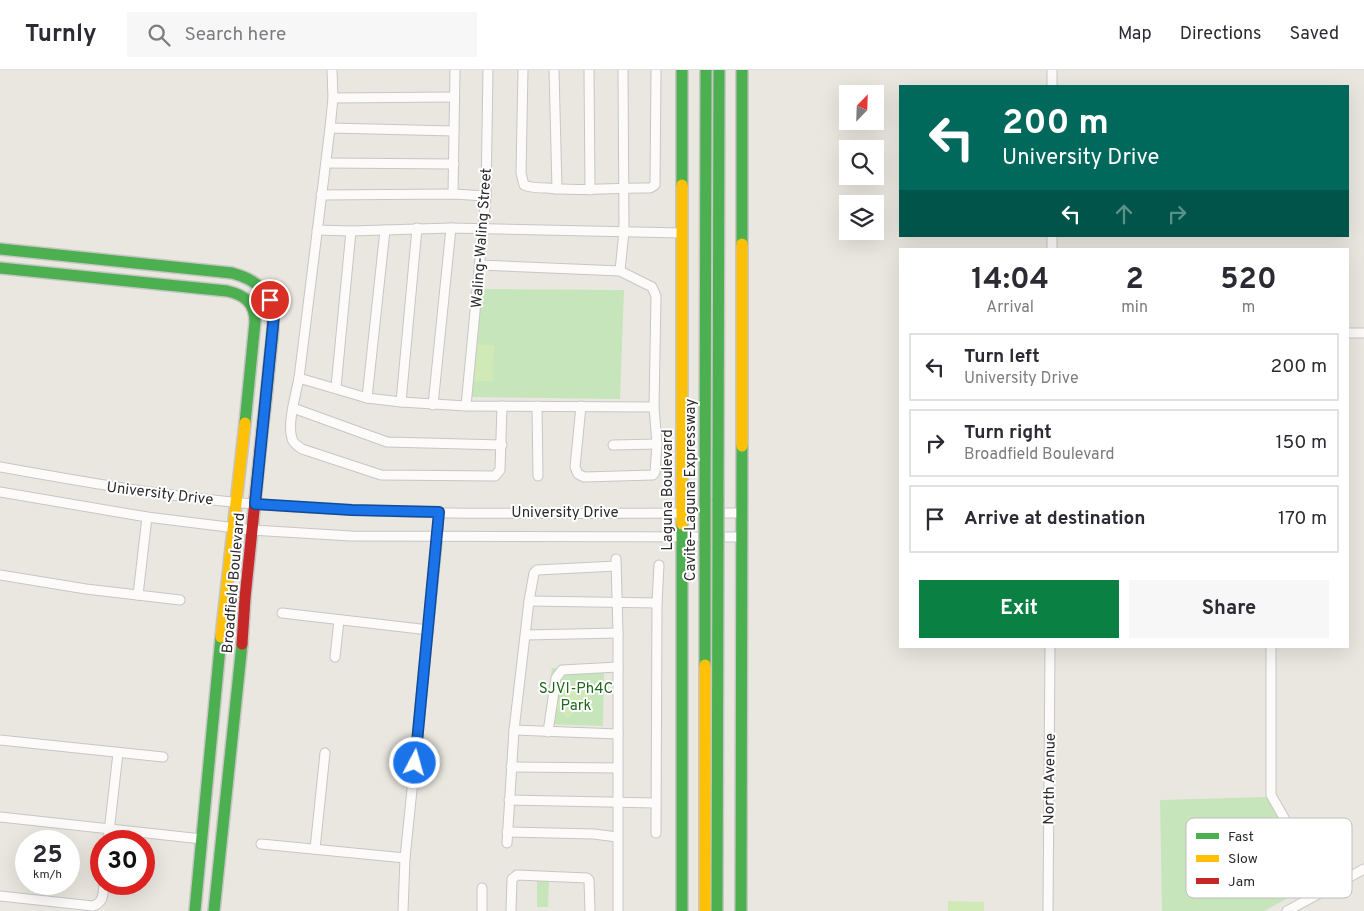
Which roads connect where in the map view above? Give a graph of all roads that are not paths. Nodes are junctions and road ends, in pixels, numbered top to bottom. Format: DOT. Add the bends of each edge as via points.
graph roads {
  1 [pos="332,70"];
  2 [pos="456,70"];
  3 [pos="488,70"];
  4 [pos="523,70"];
  5 [pos="554,70"];
  6 [pos="589,70"];
  7 [pos="623,70"];
  8 [pos="656,70"];
  9 [pos="682,70"];
  10 [pos="706,70"];
  11 [pos="719,70"];
  12 [pos="742,70"];
  13 [pos="1052,70"];
  14 [pos="1052,85"];
  15 [pos="454,97"];
  16 [pos="333,98"];
  17 [pos="330,128"];
  18 [pos="454,131"];
  19 [pos="326,163"];
  20 [pos="454,164"];
  21 [pos="623,187"];
  22 [pos="557,189"];
  23 [pos="590,190"];
  24 [pos="453,194"];
  25 [pos="321,195"];
  26 [pos="486,196"];
  27 [pos="417,228"];
  28 [pos="451,228"];
  29 [pos="483,229"];
  30 [pos="317,230"];
  31 [pos="385,230"];
  32 [pos="351,231"];
  33 [pos="624,231"];
  34 [pos="682,232"];
  35 [pos="0,249"];
  36 [pos="480,265"];
  37 [pos="0,268"];
  38 [pos="620,271"];
  39 [pos="1349,333"];
  40 [pos="1364,333"];
  41 [pos="299,378"];
  42 [pos="336,387"];
  43 [pos="367,398"];
  44 [pos="401,402"];
  45 [pos="433,405"];
  46 [pos="466,406"];
  47 [pos="502,406"];
  48 [pos="537,406"];
  49 [pos="581,406"];
  50 [pos="654,407"];
  51 [pos="293,408"];
  52 [pos="657,444"];
  53 [pos="502,445"];
  54 [pos="613,445"];
  55 [pos="0,466"];
  56 [pos="538,476"];
  57 [pos="0,492"];
  58 [pos="237,502"];
  59 [pos="255,504"];
  60 [pos="439,512"];
  61 [pos="682,512"];
  62 [pos="741,513"];
  63 [pos="147,517"];
  64 [pos="234,529"];
  65 [pos="252,530"];
  66 [pos="438,536"];
  67 [pos="741,537"];
  68 [pos="682,538"];
  69 [pos="659,565"];
  70 [pos="0,575"];
  71 [pos="138,595"];
  72 [pos="180,600"];
  73 [pos="529,601"];
  74 [pos="617,601"];
  75 [pos="657,603"];
  76 [pos="282,613"];
  77 [pos="339,620"];
  78 [pos="429,630"];
  79 [pos="618,632"];
  80 [pos="526,635"];
  81 [pos="1050,648"];
  82 [pos="1271,648"];
  83 [pos="335,657"];
  84 [pos="618,667"];
  85 [pos="514,730"];
  86 [pos="548,732"];
  87 [pos="618,734"];
  88 [pos="0,740"];
  89 [pos="118,753"];
  90 [pos="325,753"];
  91 [pos="163,757"];
  92 [pos="510,767"];
  93 [pos="618,768"];
  94 [pos="509,800"];
  95 [pos="618,802"];
  96 [pos="655,803"];
  97 [pos="0,817"];
  98 [pos="1284,818"];
  99 [pos="110,830"];
  100 [pos="507,832"];
  101 [pos="656,833"];
  102 [pos="155,834"];
  103 [pos="617,838"];
  104 [pos="202,839"];
  105 [pos="507,843"];
  106 [pos="261,844"];
  107 [pos="315,849"];
  108 [pos="405,858"];
  109 [pos="1364,869"];
  110 [pos="1352,875"];
  111 [pos="482,888"];
  112 [pos="103,895"];
  113 [pos="0,896"];
  114 [pos="1311,898"];
  115 [pos="192,910"];
  116 [pos="213,911"];
  117 [pos="403,911"];
  118 [pos="482,911"];
  119 [pos="511,911"];
  120 [pos="590,911"];
  121 [pos="618,911"];
  122 [pos="682,911"];
  123 [pos="705,911"];
  124 [pos="717,911"];
  125 [pos="741,911"];
  126 [pos="1048,911"];
  127 [pos="1287,911"];
  1 -- 16 [label="street"];
  2 -- 15 [label="street"];
  3 -- 26 [label="street, Waling-Waling Street"];
  4 -- 22 [label="street" via="522,182 526,186"];
  5 -- 22 [label="street"];
  6 -- 23 [label="street"];
  7 -- 21 [label="street"];
  8 -- 21 [label="street" via="656,181 650,188"];
  9 -- 34 [label="main road, Laguna Boulevard"];
  10 -- 123 [label="main road, Cavite–Laguna Expressway, bridge"];
  11 -- 124 [label="main road, Cavite–Laguna Expressway, bridge"];
  12 -- 62 [label="main road"];
  13 -- 14 [label="street"];
  15 -- 16 [label="street"];
  15 -- 18 [label="street"];
  16 -- 17 [label="street"];
  17 -- 18 [label="street"];
  17 -- 19 [label="street"];
  18 -- 20 [label="street"];
  19 -- 20 [label="street"];
  19 -- 25 [label="street"];
  20 -- 24 [label="street"];
  21 -- 23 [label="street"];
  21 -- 33 [label="street"];
  22 -- 23 [label="street"];
  24 -- 25 [label="street"];
  24 -- 26 [label="street"];
  25 -- 30 [label="street"];
  26 -- 29 [label="street, Waling-Waling Street"];
  27 -- 28 [label="street"];
  27 -- 31 [label="street"];
  27 -- 44 [label="street"];
  28 -- 29 [label="street"];
  28 -- 45 [label="street"];
  29 -- 33 [label="street"];
  29 -- 36 [label="street, Waling-Waling Street"];
  30 -- 32 [label="street"];
  30 -- 41 [label="street"];
  31 -- 32 [label="street"];
  31 -- 43 [label="street"];
  32 -- 42 [label="street"];
  33 -- 34 [label="street"];
  33 -- 38 [label="street"];
  34 -- 61 [label="main road, Laguna Boulevard"];
  35 -- 59 [label="main road, Broadfield Boulevard" via="232,273 246,276 262,288 274,315"];
  36 -- 38 [label="street"];
  36 -- 46 [label="street, Waling-Waling Street"];
  37 -- 58 [label="main road, Broadfield Boulevard" via="227,290 246,298 254,309 255,322"];
  38 -- 50 [label="street" via="652,287 656,296"];
  39 -- 40 [label="street"];
  41 -- 42 [label="street"];
  41 -- 51 [label="street"];
  42 -- 43 [label="street"];
  43 -- 44 [label="street"];
  44 -- 45 [label="street"];
  45 -- 46 [label="street"];
  46 -- 47 [label="street"];
  47 -- 48 [label="street"];
  47 -- 53 [label="street"];
  48 -- 49 [label="street"];
  48 -- 56 [label="street"];
  49 -- 50 [label="street"];
  49 -- 52 [label="street" via="575,468 578,474 584,477 651,476 655,472"];
  50 -- 52 [label="street"];
  51 -- 53 [label="street" via="387,442"];
  51 -- 53 [label="street" via="291,432 294,442 302,449 381,474 495,476 500,470"];
  52 -- 54 [label="street"];
  55 -- 58 [label="street, University Drive" via="157,493"];
  57 -- 63 [label="street, University Drive"];
  58 -- 59 [label="street, University Drive"];
  58 -- 64 [label="main road, Broadfield Boulevard"];
  59 -- 60 [label="street, University Drive"];
  59 -- 65 [label="main road, Broadfield Boulevard"];
  60 -- 61 [label="street, University Drive"];
  60 -- 66 [label="street"];
  61 -- 62 [label="street, University Drive"];
  61 -- 68 [label="main road, Laguna Boulevard"];
  62 -- 67 [label="main road"];
  63 -- 64 [label="street, University Drive"];
  63 -- 71 [label="street"];
  64 -- 65 [label="street, University Drive"];
  64 -- 104 [label="main road, Broadfield Boulevard"];
  65 -- 66 [label="street, University Drive" via="351,536"];
  65 -- 116 [label="main road, Broadfield Boulevard"];
  66 -- 68 [label="street, University Drive"];
  66 -- 78 [label="street"];
  67 -- 68 [label="street, University Drive"];
  67 -- 125 [label="main road"];
  68 -- 122 [label="main road, Laguna Boulevard"];
  69 -- 75 [label="street"];
  70 -- 71 [label="street"];
  71 -- 72 [label="street"];
  73 -- 74 [label="street"];
  73 -- 74 [label="street" via="537,570 616,562"];
  73 -- 80 [label="street"];
  74 -- 75 [label="street"];
  74 -- 79 [label="street"];
  75 -- 96 [label="street"];
  76 -- 77 [label="street"];
  77 -- 78 [label="street"];
  77 -- 83 [label="street"];
  78 -- 108 [label="street"];
  79 -- 80 [label="street"];
  79 -- 84 [label="street"];
  80 -- 85 [label="street"];
  81 -- 126 [label="street, North Avenue"];
  82 -- 98 [label="street" via="1271,795"];
  84 -- 86 [label="street" via="562,670 558,673"];
  84 -- 87 [label="street"];
  85 -- 86 [label="street"];
  85 -- 92 [label="street"];
  86 -- 87 [label="street"];
  87 -- 93 [label="street"];
  88 -- 89 [label="street"];
  89 -- 91 [label="street"];
  89 -- 99 [label="street"];
  90 -- 107 [label="street"];
  92 -- 93 [label="street"];
  92 -- 94 [label="street"];
  93 -- 95 [label="street"];
  94 -- 95 [label="street"];
  94 -- 100 [label="street"];
  95 -- 96 [label="street"];
  95 -- 103 [label="street"];
  96 -- 101 [label="street"];
  97 -- 99 [label="street"];
  100 -- 103 [label="street" via="594,834"];
  100 -- 105 [label="street"];
  102 -- 104 [label="street"];
  103 -- 121 [label="street"];
  104 -- 115 [label="main road, Broadfield Boulevard"];
  106 -- 107 [label="street"];
  107 -- 108 [label="street"];
  108 -- 117 [label="street"];
  109 -- 110 [label="street"];
  111 -- 118 [label="street"];
  112 -- 113 [label="street" via="102,900 93,906"];
  114 -- 127 [label="street"];
  115 -- 116 [label="main road"];
  119 -- 120 [label="street" via="512,879 517,875 586,878 589,880"];
}
